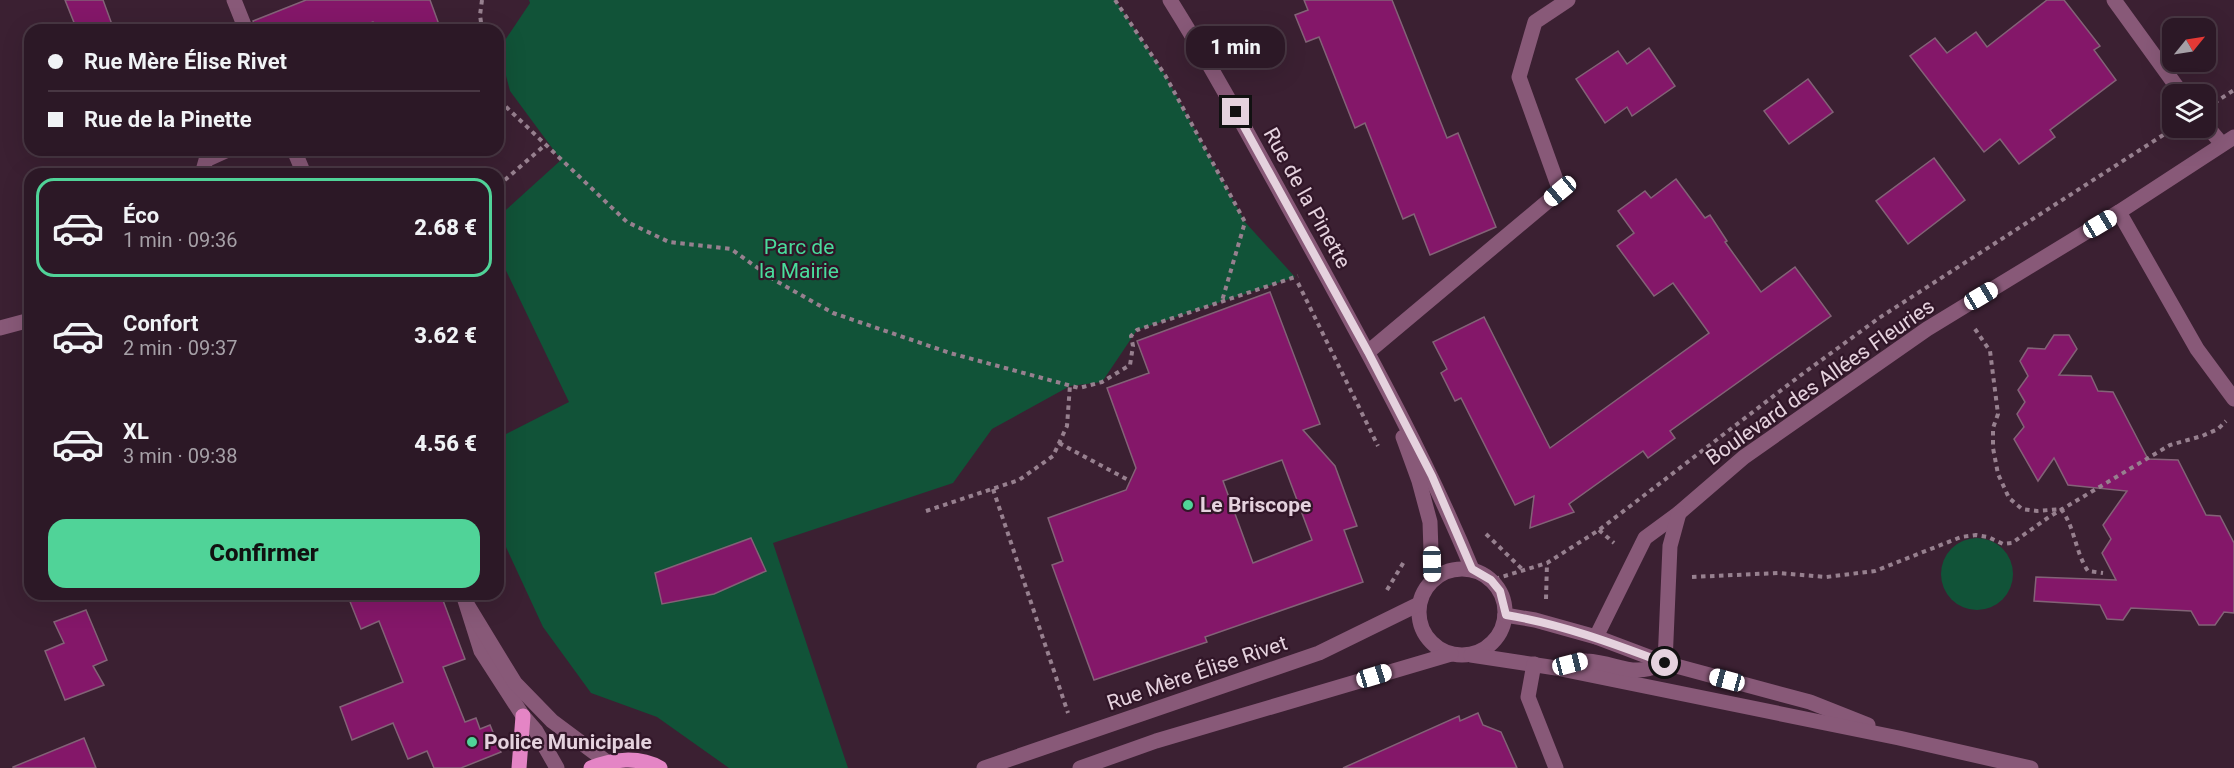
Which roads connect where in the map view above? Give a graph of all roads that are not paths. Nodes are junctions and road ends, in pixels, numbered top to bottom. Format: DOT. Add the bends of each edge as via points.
graph roads {
  1 [pos="234,0"];
  2 [pos="1170,0"];
  3 [pos="1568,0"];
  4 [pos="2114,0"];
  5 [pos="244,24"];
  6 [pos="2175,84"];
  7 [pos="2228,141"];
  8 [pos="215,156"];
  9 [pos="204,168"];
  10 [pos="2119,212"];
  11 [pos="24,322"];
  12 [pos="0,328"];
  13 [pos="1368,352"];
  14 [pos="1386,388"];
  15 [pos="2234,399"];
  16 [pos="1679,513"];
  17 [pos="1472,569"];
  18 [pos="1432,581"];
  19 [pos="465,600"];
  20 [pos="1419,604"];
  21 [pos="1506,615"];
  22 [pos="1596,637"];
  23 [pos="1451,654"];
  24 [pos="1472,655"];
  25 [pos="1665,663"];
  26 [pos="1534,664"];
  27 [pos="1556,668"];
  28 [pos="523,716"];
  29 [pos="1899,738"];
  30 [pos="607,762"];
  31 [pos="519,768"];
  32 [pos="557,768"];
  33 [pos="591,768"];
  34 [pos="660,768"];
  35 [pos="984,768"];
  36 [pos="1080,768"];
  37 [pos="1556,768"];
  38 [pos="2031,768"];
  1 -- 5 [label="street"];
  2 -- 13 [label="street, Rue de la Pinette" via="1204,54"];
  3 -- 13 [label="street" via="1535,22 1519,77 1560,191"];
  4 -- 6 [label="street"];
  7 -- 10 [label="street, Boulevard des Allées Fleuries"];
  8 -- 9 [label="street" via="206,160"];
  10 -- 15 [label="street" via="2197,348"];
  10 -- 16 [label="street, Boulevard des Allées Fleuries" via="1927,329 1744,457"];
  11 -- 12 [label="street"];
  13 -- 14 [label="street, Rue de la Pinette"];
  14 -- 17 [label="street, Rue de la Pinette" via="1432,476"];
  14 -- 18 [label="street, Rue de la Pinette" via="1430,522"];
  16 -- 22 [label="street, Boulevard des Allées Fleuries" via="1645,538"];
  16 -- 25 [label="street" via="1670,546"];
  17 -- 18 [label="street" via="1457,569"];
  17 -- 21 [label="street" via="1491,580 1500,591"];
  18 -- 20 [label="street"];
  19 -- 28 [label="street" via="481,651"];
  19 -- 30 [label="street" via="515,683 552,721"];
  20 -- 23 [label="street" via="1419,617 1429,640"];
  20 -- 35 [label="street, Rue Mère Élise Rivet" via="1320,653"];
  21 -- 22 [label="street"];
  21 -- 24 [label="street" via="1495,640"];
  22 -- 25 [label="street"];
  23 -- 24 [label="street"];
  23 -- 36 [label="street" via="1156,741"];
  24 -- 26 [label="street"];
  25 -- 27 [label="street" via="1635,672 1585,660"];
  25 -- 29 [label="street" via="1810,702"];
  26 -- 27 [label="street"];
  26 -- 37 [label="street" via="1528,697"];
  27 -- 29 [label="street"];
  28 -- 31 [label="main road"];
  28 -- 32 [label="street"];
  29 -- 38 [label="street"];
  30 -- 33 [label="main road"];
  30 -- 34 [label="main road" via="632,759"];
}
